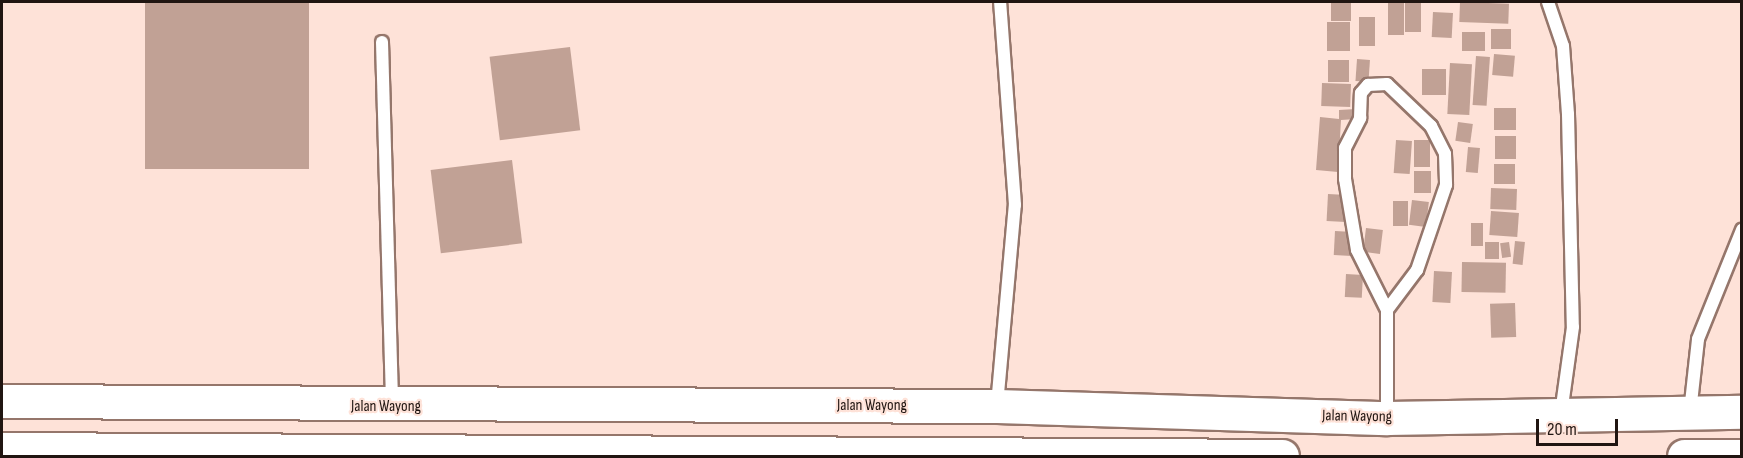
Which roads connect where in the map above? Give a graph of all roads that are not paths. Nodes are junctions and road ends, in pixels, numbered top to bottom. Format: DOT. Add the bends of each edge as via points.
graph roads {
  1 [pos="1000,2"];
  2 [pos="1548,2"];
  3 [pos="382,42"];
  4 [pos="1742,230"];
  5 [pos="1387,310"];
  6 [pos="2,402"];
  7 [pos="191,406"];
  8 [pos="997,406"];
  9 [pos="392,407"];
  10 [pos="1742,412"];
  11 [pos="1690,413"];
  12 [pos="1561,416"];
  13 [pos="1387,418"];
  14 [pos="2,449"];
  15 [pos="191,451"];
  16 [pos="620,454"];
  17 [pos="524,455"];
  18 [pos="1282,456"];
  19 [pos="1684,456"];
  20 [pos="1742,456"];
  1 -- 8 [label="lane" via="1015,205"];
  2 -- 12 [label="lane" via="1563,46 1568,114 1573,327"];
  3 -- 9 [label="lane"];
  4 -- 11 [label="lane" via="1698,339"];
  5 -- 5 [label="lane" via="1417,270 1446,185 1445,154 1431,126 1387,84 1368,85 1362,93 1360,118 1345,148 1345,179 1357,250"];
  5 -- 13 [label="lane"];
  6 -- 7 [label="main road, Jalan Wayong"];
  7 -- 9 [label="main road, Jalan Wayong"];
  7 -- 15 [label="main road"];
  8 -- 9 [label="main road, Jalan Wayong"];
  8 -- 13 [label="main road, Jalan Wayong"];
  10 -- 11 [label="main road, Jalan Wayong"];
  11 -- 12 [label="main road, Jalan Wayong"];
  12 -- 13 [label="main road, Jalan Wayong"];
  14 -- 15 [label="main road"];
  15 -- 17 [label="main road"];
  16 -- 17 [label="main road"];
  16 -- 18 [label="main road"];
  19 -- 20 [label="main road"];
}
